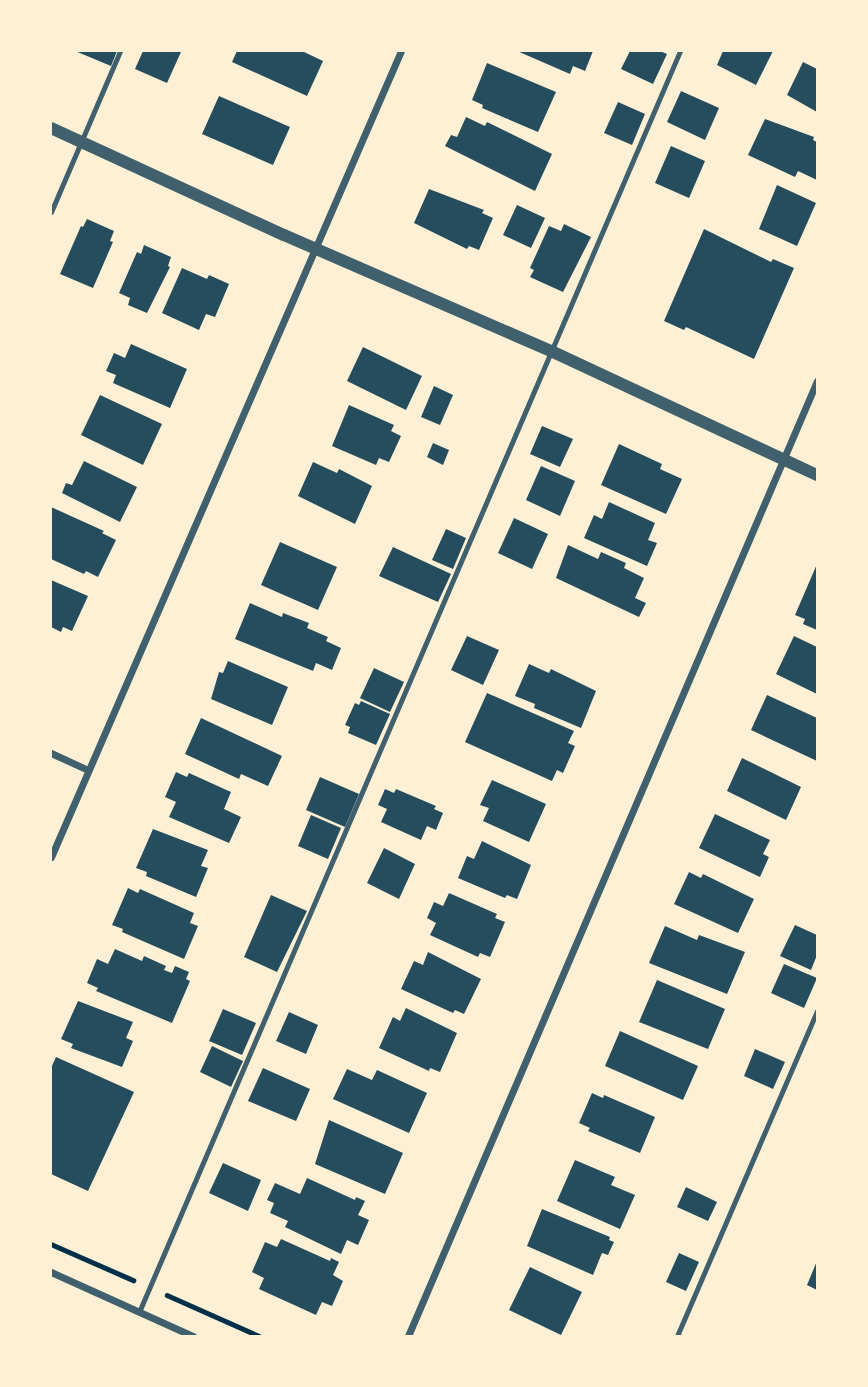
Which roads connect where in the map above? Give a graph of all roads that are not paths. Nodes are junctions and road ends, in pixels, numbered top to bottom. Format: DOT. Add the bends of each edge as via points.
graph roads {
  1 [pos="120,51"];
  2 [pos="401,51"];
  3 [pos="680,51"];
  4 [pos="51,128"];
  5 [pos="81,141"];
  6 [pos="51,212"];
  7 [pos="315,248"];
  8 [pos="551,351"];
  9 [pos="817,381"];
  10 [pos="783,460"];
  11 [pos="817,475"];
  12 [pos="51,753"];
  13 [pos="88,770"];
  14 [pos="51,857"];
  15 [pos="817,1011"];
  16 [pos="51,1272"];
  17 [pos="139,1312"];
  18 [pos="193,1336"];
  19 [pos="408,1336"];
  20 [pos="677,1336"];
  1 -- 5 [label="lane"];
  2 -- 7 [label="street"];
  3 -- 8 [label="lane"];
  4 -- 5 [label="street"];
  5 -- 6 [label="lane"];
  5 -- 7 [label="street"];
  7 -- 8 [label="street"];
  7 -- 13 [label="street"];
  8 -- 10 [label="street"];
  8 -- 17 [label="lane"];
  9 -- 10 [label="street"];
  10 -- 11 [label="street"];
  10 -- 19 [label="street"];
  12 -- 13 [label="street"];
  13 -- 14 [label="street"];
  15 -- 20 [label="lane"];
  16 -- 17 [label="street"];
  17 -- 18 [label="street"];
}
